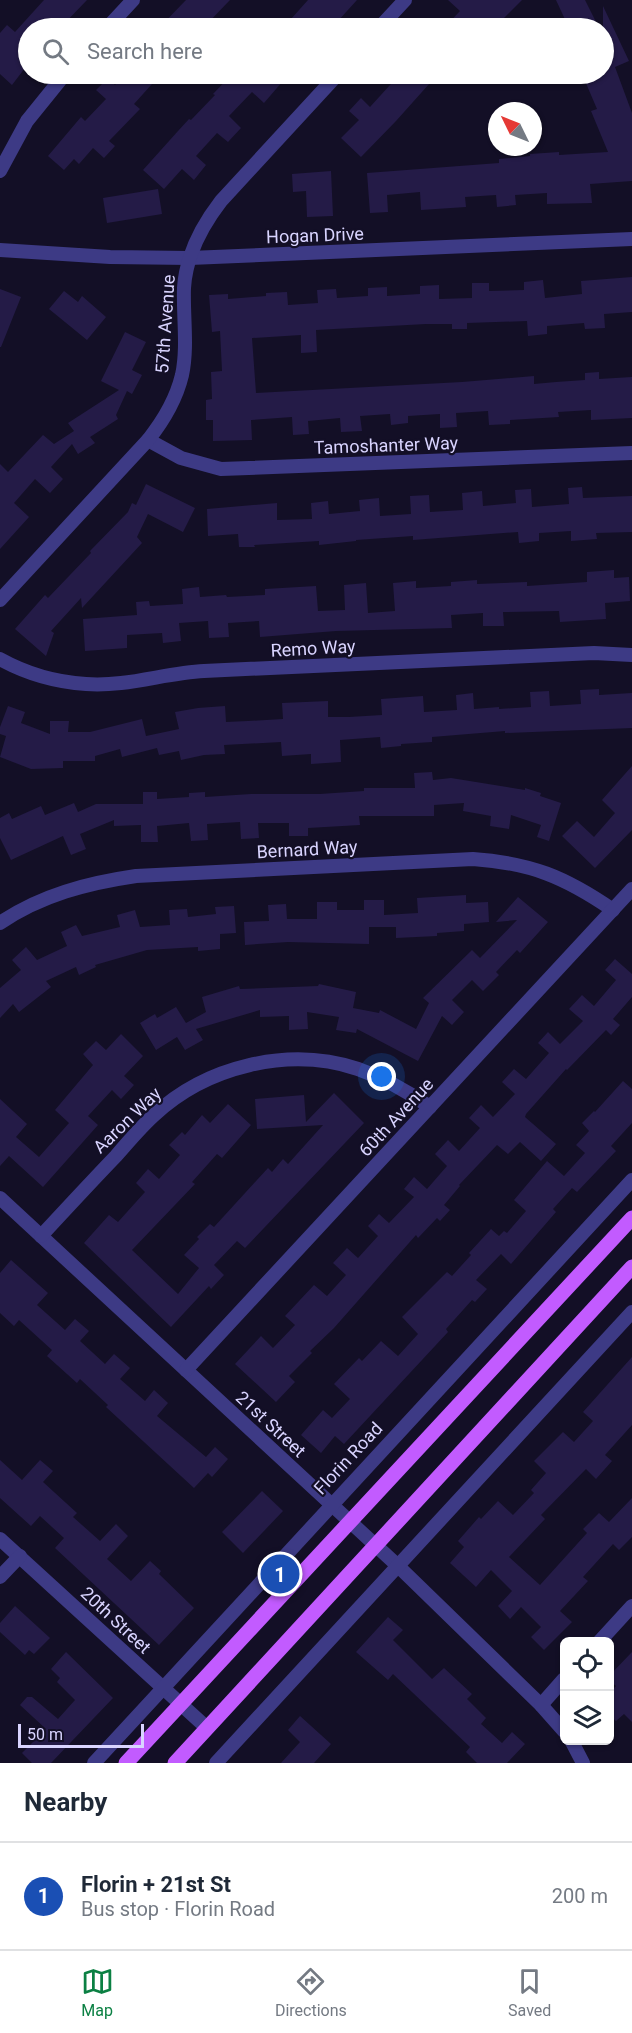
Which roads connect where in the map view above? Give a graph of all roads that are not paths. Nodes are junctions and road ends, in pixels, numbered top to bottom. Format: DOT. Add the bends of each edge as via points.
graph roads {
  1 [pos="133,0"];
  2 [pos="405,0"];
  3 [pos="116,18"];
  4 [pos="388,18"];
  5 [pos="56,84"];
  6 [pos="329,84"];
  7 [pos="0,171"];
  8 [pos="632,239"];
  9 [pos="0,250"];
  10 [pos="190,258"];
  11 [pos="148,440"];
  12 [pos="632,453"];
  13 [pos="0,600"];
  14 [pos="632,655"];
  15 [pos="0,659"];
  16 [pos="632,889"];
  17 [pos="613,910"];
  18 [pos="0,923"];
  19 [pos="430,1107"];
  20 [pos="632,1180"];
  21 [pos="0,1198"];
  22 [pos="632,1218"];
  23 [pos="40,1236"];
  24 [pos="632,1267"];
  25 [pos="632,1312"];
  26 [pos="186,1370"];
  27 [pos="332,1505"];
  28 [pos="350,1522"];
  29 [pos="0,1539"];
  30 [pos="375,1545"];
  31 [pos="20,1556"];
  32 [pos="398,1566"];
  33 [pos="0,1577"];
  34 [pos="632,1606"];
  35 [pos="603,1637"];
  36 [pos="560,1684"];
  37 [pos="163,1688"];
  38 [pos="180,1704"];
  39 [pos="541,1705"];
  40 [pos="560,1726"];
  41 [pos="207,1728"];
  42 [pos="574,1745"];
  43 [pos="94,1763"];
  44 [pos="126,1763"];
  45 [pos="175,1763"];
  46 [pos="216,1763"];
  47 [pos="583,1763"];
  1 -- 3 [label="street"];
  2 -- 4 [label="street"];
  5 -- 7 [label="street" via="27,121"];
  6 -- 10 [label="street, 57th Avenue" via="221,201 196,239"];
  8 -- 10 [label="street, Hogan Drive"];
  9 -- 10 [label="street, Hogan Drive"];
  10 -- 11 [label="street, 57th Avenue" via="184,287 182,374 175,398"];
  11 -- 12 [label="street, Tamoshanter Way" via="182,458 220,469"];
  11 -- 13 [label="street, 57th Avenue"];
  14 -- 15 [label="street, Remo Way" via="200,671 88,684 31,674"];
  16 -- 17 [label="street, 60th Avenue"];
  17 -- 18 [label="street, Bernard Way" via="558,877 521,865 473,859 136,876 64,892"];
  17 -- 19 [label="street, 60th Avenue"];
  19 -- 23 [label="street, Aaron Way" via="387,1080 356,1068 323,1062 281,1061 229,1071 198,1084 153,1115"];
  19 -- 26 [label="street, 60th Avenue"];
  20 -- 27 [label="street, Florin Road"];
  21 -- 23 [label="street, 21st Street"];
  22 -- 28 [label="main road"];
  23 -- 26 [label="street, 21st Street"];
  24 -- 30 [label="main road"];
  25 -- 32 [label="street"];
  26 -- 27 [label="street, 21st Street"];
  27 -- 28 [label="street, 21st Street"];
  27 -- 37 [label="street, Florin Road"];
  28 -- 30 [label="street, 21st Street"];
  28 -- 38 [label="main road"];
  29 -- 31 [label="street, 20th Street"];
  30 -- 32 [label="street, 21st Street"];
  30 -- 41 [label="main road"];
  31 -- 33 [label="street"];
  31 -- 37 [label="street, 20th Street"];
  32 -- 39 [label="street, 21st Street"];
  32 -- 46 [label="street"];
  34 -- 35 [label="street"];
  36 -- 39 [label="street"];
  37 -- 38 [label="street, 20th Street"];
  37 -- 43 [label="street, Florin Road"];
  38 -- 41 [label="street, 20th Street"];
  38 -- 44 [label="main road"];
  39 -- 40 [label="street, 21st Street"];
  41 -- 45 [label="main road"];
  42 -- 47 [label="street"];
}
